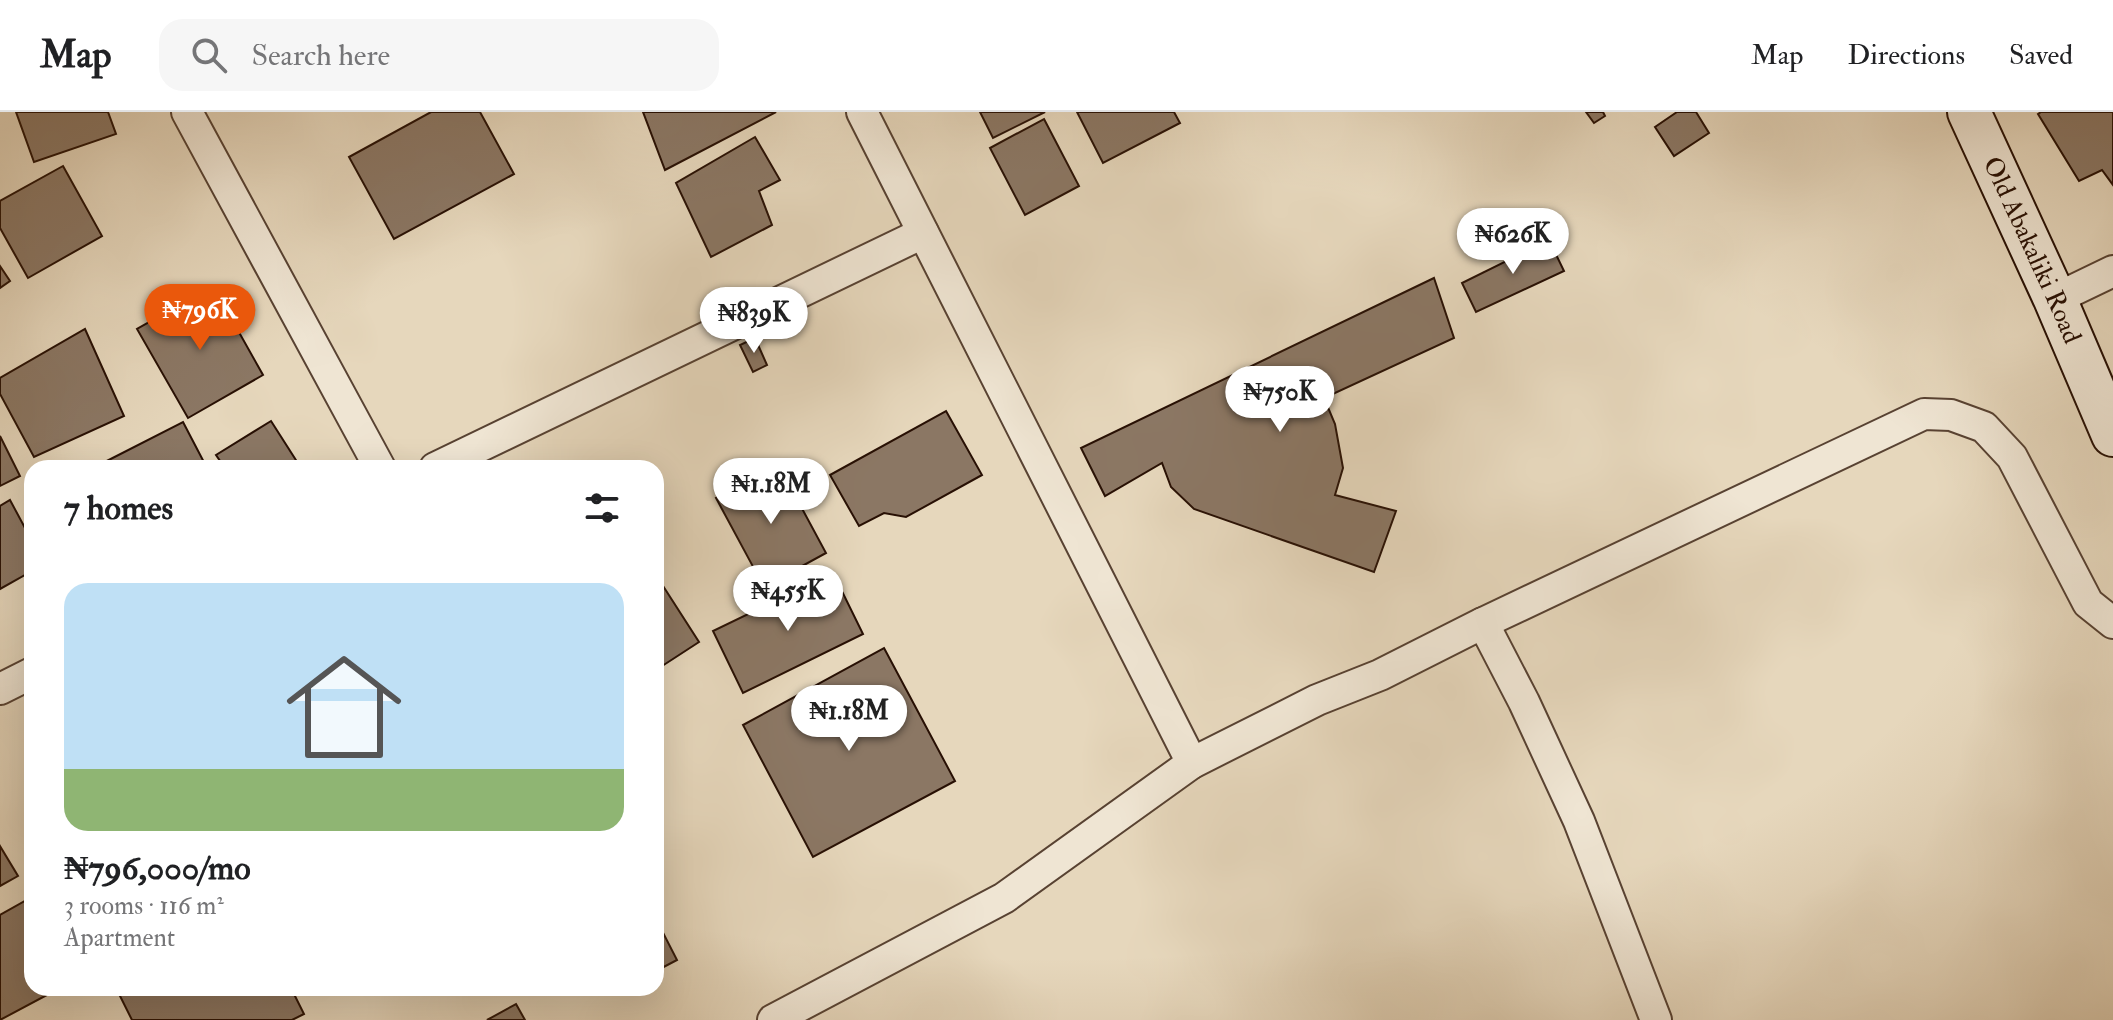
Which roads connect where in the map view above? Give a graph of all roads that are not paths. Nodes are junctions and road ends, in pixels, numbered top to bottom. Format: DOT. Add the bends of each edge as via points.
graph roads {
  1 [pos="187,112"];
  2 [pos="862,112"];
  3 [pos="1969,112"];
  4 [pos="923,233"];
  5 [pos="2113,271"];
  6 [pos="2055,299"];
  7 [pos="2113,435"];
  8 [pos="376,460"];
  9 [pos="452,460"];
  10 [pos="1483,623"];
  11 [pos="2113,623"];
  12 [pos="24,677"];
  13 [pos="0,689"];
  14 [pos="1192,763"];
  15 [pos="773,1020"];
  16 [pos="1656,1020"];
  1 -- 8 [label="street"];
  2 -- 4 [label="street"];
  3 -- 6 [label="main road, Old Abakaliki Road"];
  4 -- 9 [label="street"];
  4 -- 14 [label="street"];
  5 -- 6 [label="street"];
  6 -- 7 [label="main road, Old Abakaliki Road"];
  10 -- 11 [label="street" via="1924,414 1951,415 1984,427 2012,457 2088,603"];
  10 -- 14 [label="street"];
  10 -- 16 [label="street" via="1579,821"];
  12 -- 13 [label="street"];
  14 -- 15 [label="street" via="1004,898"];
}
